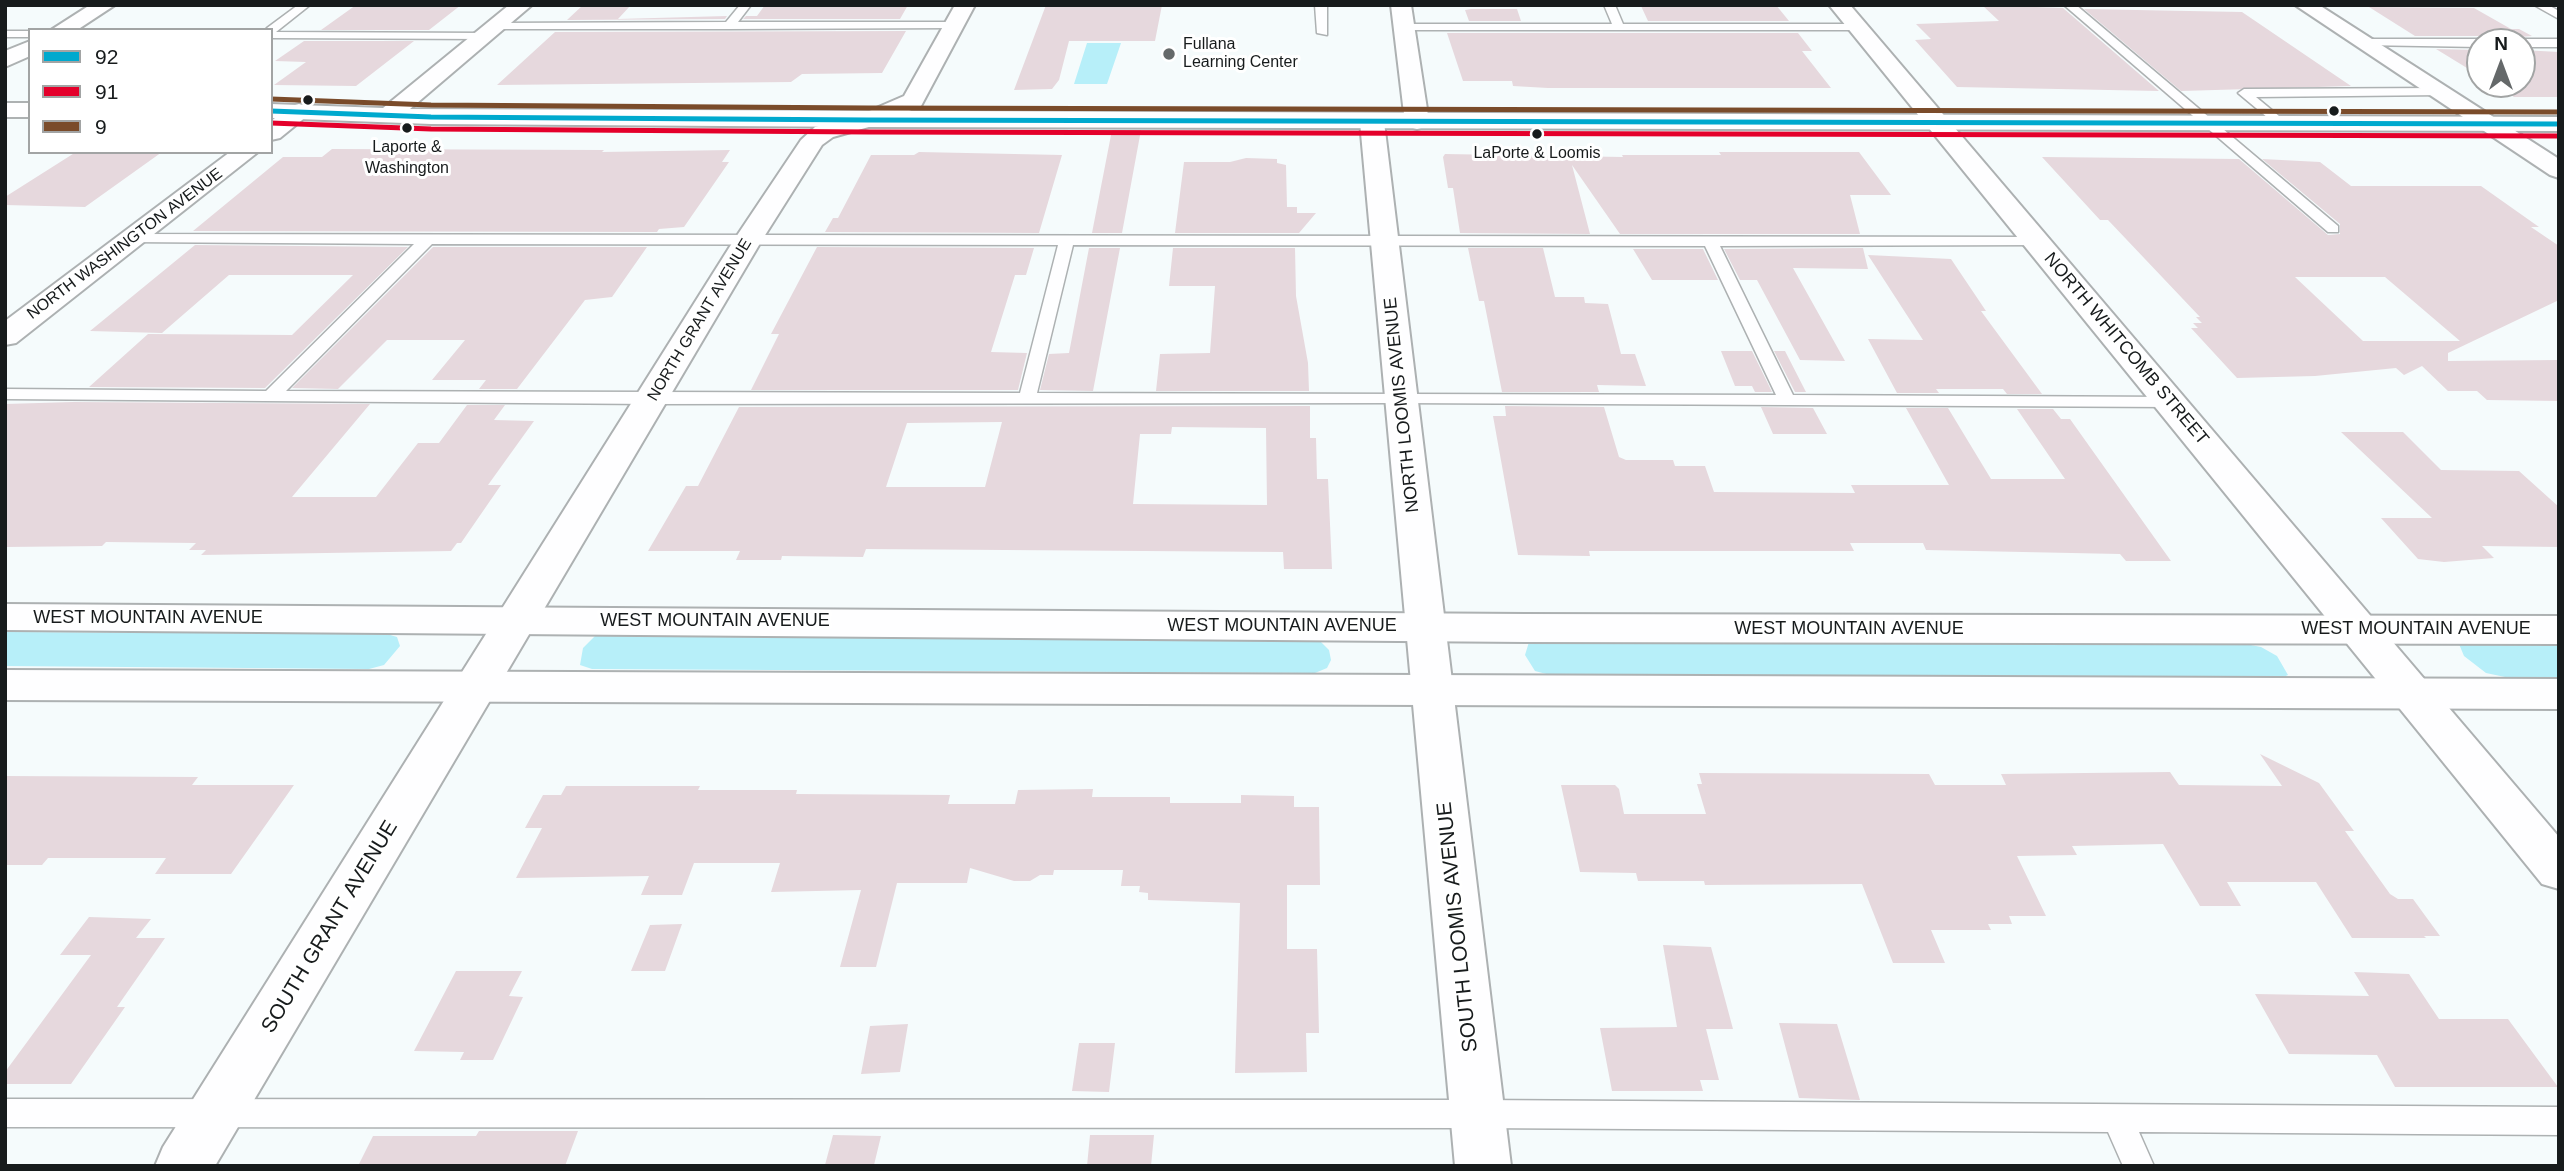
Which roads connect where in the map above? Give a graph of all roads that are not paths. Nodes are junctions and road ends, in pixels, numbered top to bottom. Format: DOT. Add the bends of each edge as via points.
graph roads {
  1 [pos="106,5"];
  2 [pos="305,5"];
  3 [pos="522,5"];
  4 [pos="746,5"];
  5 [pos="1321,5"];
  6 [pos="1609,5"];
  7 [pos="2069,5"];
  8 [pos="2305,5"];
  9 [pos="2539,5"];
  10 [pos="960,15"];
  11 [pos="1403,16"];
  12 [pos="1848,16"];
  13 [pos="2559,16"];
  14 [pos="729,26"];
  15 [pos="1619,27"];
  16 [pos="65,28"];
  17 [pos="273,30"];
  18 [pos="492,31"];
  19 [pos="273,32"];
  20 [pos="1323,33"];
  21 [pos="5,34"];
  22 [pos="28,34"];
  23 [pos="2365,43"];
  24 [pos="2466,43"];
  25 [pos="2536,43"];
  26 [pos="2559,43"];
  27 [pos="28,48"];
  28 [pos="5,60"];
  29 [pos="2439,92"];
  30 [pos="5,110"];
  31 [pos="28,110"];
  32 [pos="273,111"];
  33 [pos="299,111"];
  34 [pos="389,115"];
  35 [pos="868,120"];
  36 [pos="1372,122"];
  37 [pos="1417,122"];
  38 [pos="1936,122"];
  39 [pos="2206,124"];
  40 [pos="2280,124"];
  41 [pos="2490,124"];
  42 [pos="2559,124"];
  43 [pos="273,131"];
  44 [pos="243,154"];
  45 [pos="2559,170"];
  46 [pos="2333,229"];
  47 [pos="133,239"];
  48 [pos="428,239"];
  49 [pos="748,240"];
  50 [pos="1067,240"];
  51 [pos="1385,242"];
  52 [pos="1710,242"];
  53 [pos="2038,242"];
  54 [pos="5,337"];
  55 [pos="5,394"];
  56 [pos="271,396"];
  57 [pos="1027,398"];
  58 [pos="1401,398"];
  59 [pos="652,400"];
  60 [pos="1787,400"];
  61 [pos="2172,402"];
  62 [pos="5,617"];
  63 [pos="517,620"];
  64 [pos="1427,627"];
  65 [pos="2356,629"];
  66 [pos="2559,630"];
  67 [pos="5,684"];
  68 [pos="477,687"];
  69 [pos="1433,689"];
  70 [pos="2412,694"];
  71 [pos="2559,694"];
  72 [pos="2559,870"];
  73 [pos="5,1113"];
  74 [pos="216,1114"];
  75 [pos="1477,1114"];
  76 [pos="2118,1119"];
  77 [pos="2559,1121"];
  78 [pos="183,1166"];
  79 [pos="1483,1166"];
  80 [pos="2139,1166"];
  1 -- 16 [label="street"];
  2 -- 17 [label="lane"];
  3 -- 18 [label="street"];
  4 -- 14 [label="lane"];
  5 -- 20 [label="lane"];
  6 -- 15 [label="lane"];
  7 -- 39 [label="lane"];
  8 -- 23 [label="street"];
  9 -- 13 [label="lane"];
  10 -- 14 [label="lane"];
  10 -- 35 [label="street, NORTH GRANT AVENUE" via="913,101"];
  11 -- 15 [label="lane"];
  11 -- 37 [label="street"];
  12 -- 15 [label="lane"];
  12 -- 38 [label="street, NORTH WHITCOMB STREET"];
  14 -- 18 [label="lane"];
  18 -- 19 [label="lane"];
  18 -- 34 [label="street"];
  21 -- 22 [label="lane"];
  23 -- 24 [label="lane"];
  23 -- 29 [label="street"];
  25 -- 26 [label="lane"];
  27 -- 28 [label="street"];
  29 -- 40 [label="lane" via="2244,93"];
  29 -- 41 [label="street"];
  30 -- 31 [label="street"];
  32 -- 33 [label="street"];
  33 -- 34 [label="street"];
  33 -- 43 [label="street"];
  34 -- 35 [label="street"];
  35 -- 36 [label="street"];
  35 -- 49 [label="street, NORTH GRANT AVENUE" via="824,132 813,141"];
  36 -- 37 [label="street"];
  36 -- 51 [label="street, NORTH LOOMIS AVENUE"];
  37 -- 38 [label="street"];
  38 -- 39 [label="street"];
  38 -- 53 [label="street, NORTH WHITCOMB STREET"];
  39 -- 40 [label="street"];
  39 -- 46 [label="lane"];
  40 -- 41 [label="street"];
  41 -- 42 [label="street"];
  41 -- 45 [label="street"];
  44 -- 47 [label="street, NORTH WASHINGTON AVENUE"];
  47 -- 48 [label="lane"];
  47 -- 54 [label="street, NORTH WASHINGTON AVENUE"];
  48 -- 49 [label="lane"];
  48 -- 56 [label="lane"];
  49 -- 50 [label="lane"];
  49 -- 59 [label="street, NORTH GRANT AVENUE"];
  50 -- 51 [label="lane"];
  50 -- 57 [label="lane"];
  51 -- 52 [label="lane"];
  51 -- 58 [label="street, NORTH LOOMIS AVENUE"];
  52 -- 53 [label="lane"];
  52 -- 60 [label="lane"];
  53 -- 61 [label="street, NORTH WHITCOMB STREET"];
  55 -- 56 [label="lane"];
  56 -- 59 [label="lane"];
  57 -- 58 [label="lane"];
  57 -- 59 [label="lane"];
  58 -- 60 [label="lane"];
  58 -- 64 [label="street, NORTH LOOMIS AVENUE"];
  59 -- 63 [label="street, NORTH GRANT AVENUE"];
  60 -- 61 [label="lane"];
  61 -- 65 [label="street, NORTH WHITCOMB STREET"];
  62 -- 63 [label="street, WEST MOUNTAIN AVENUE"];
  63 -- 64 [label="street, WEST MOUNTAIN AVENUE"];
  63 -- 68 [label="street, NORTH GRANT AVENUE"];
  64 -- 65 [label="street, WEST MOUNTAIN AVENUE"];
  64 -- 69 [label="street, NORTH LOOMIS AVENUE"];
  65 -- 66 [label="street, WEST MOUNTAIN AVENUE"];
  65 -- 70 [label="street, NORTH WHITCOMB STREET"];
  67 -- 68 [label="street"];
  68 -- 69 [label="street"];
  68 -- 74 [label="street, SOUTH GRANT AVENUE"];
  69 -- 70 [label="street"];
  69 -- 75 [label="street, SOUTH LOOMIS AVENUE"];
  70 -- 71 [label="street"];
  70 -- 72 [label="street, NORTH WHITCOMB STREET"];
  73 -- 74 [label="lane"];
  74 -- 75 [label="lane"];
  74 -- 78 [label="street, SOUTH GRANT AVENUE"];
  75 -- 76 [label="lane"];
  75 -- 79 [label="street, SOUTH LOOMIS AVENUE"];
  76 -- 77 [label="lane"];
  76 -- 80 [label="lane"];
}
